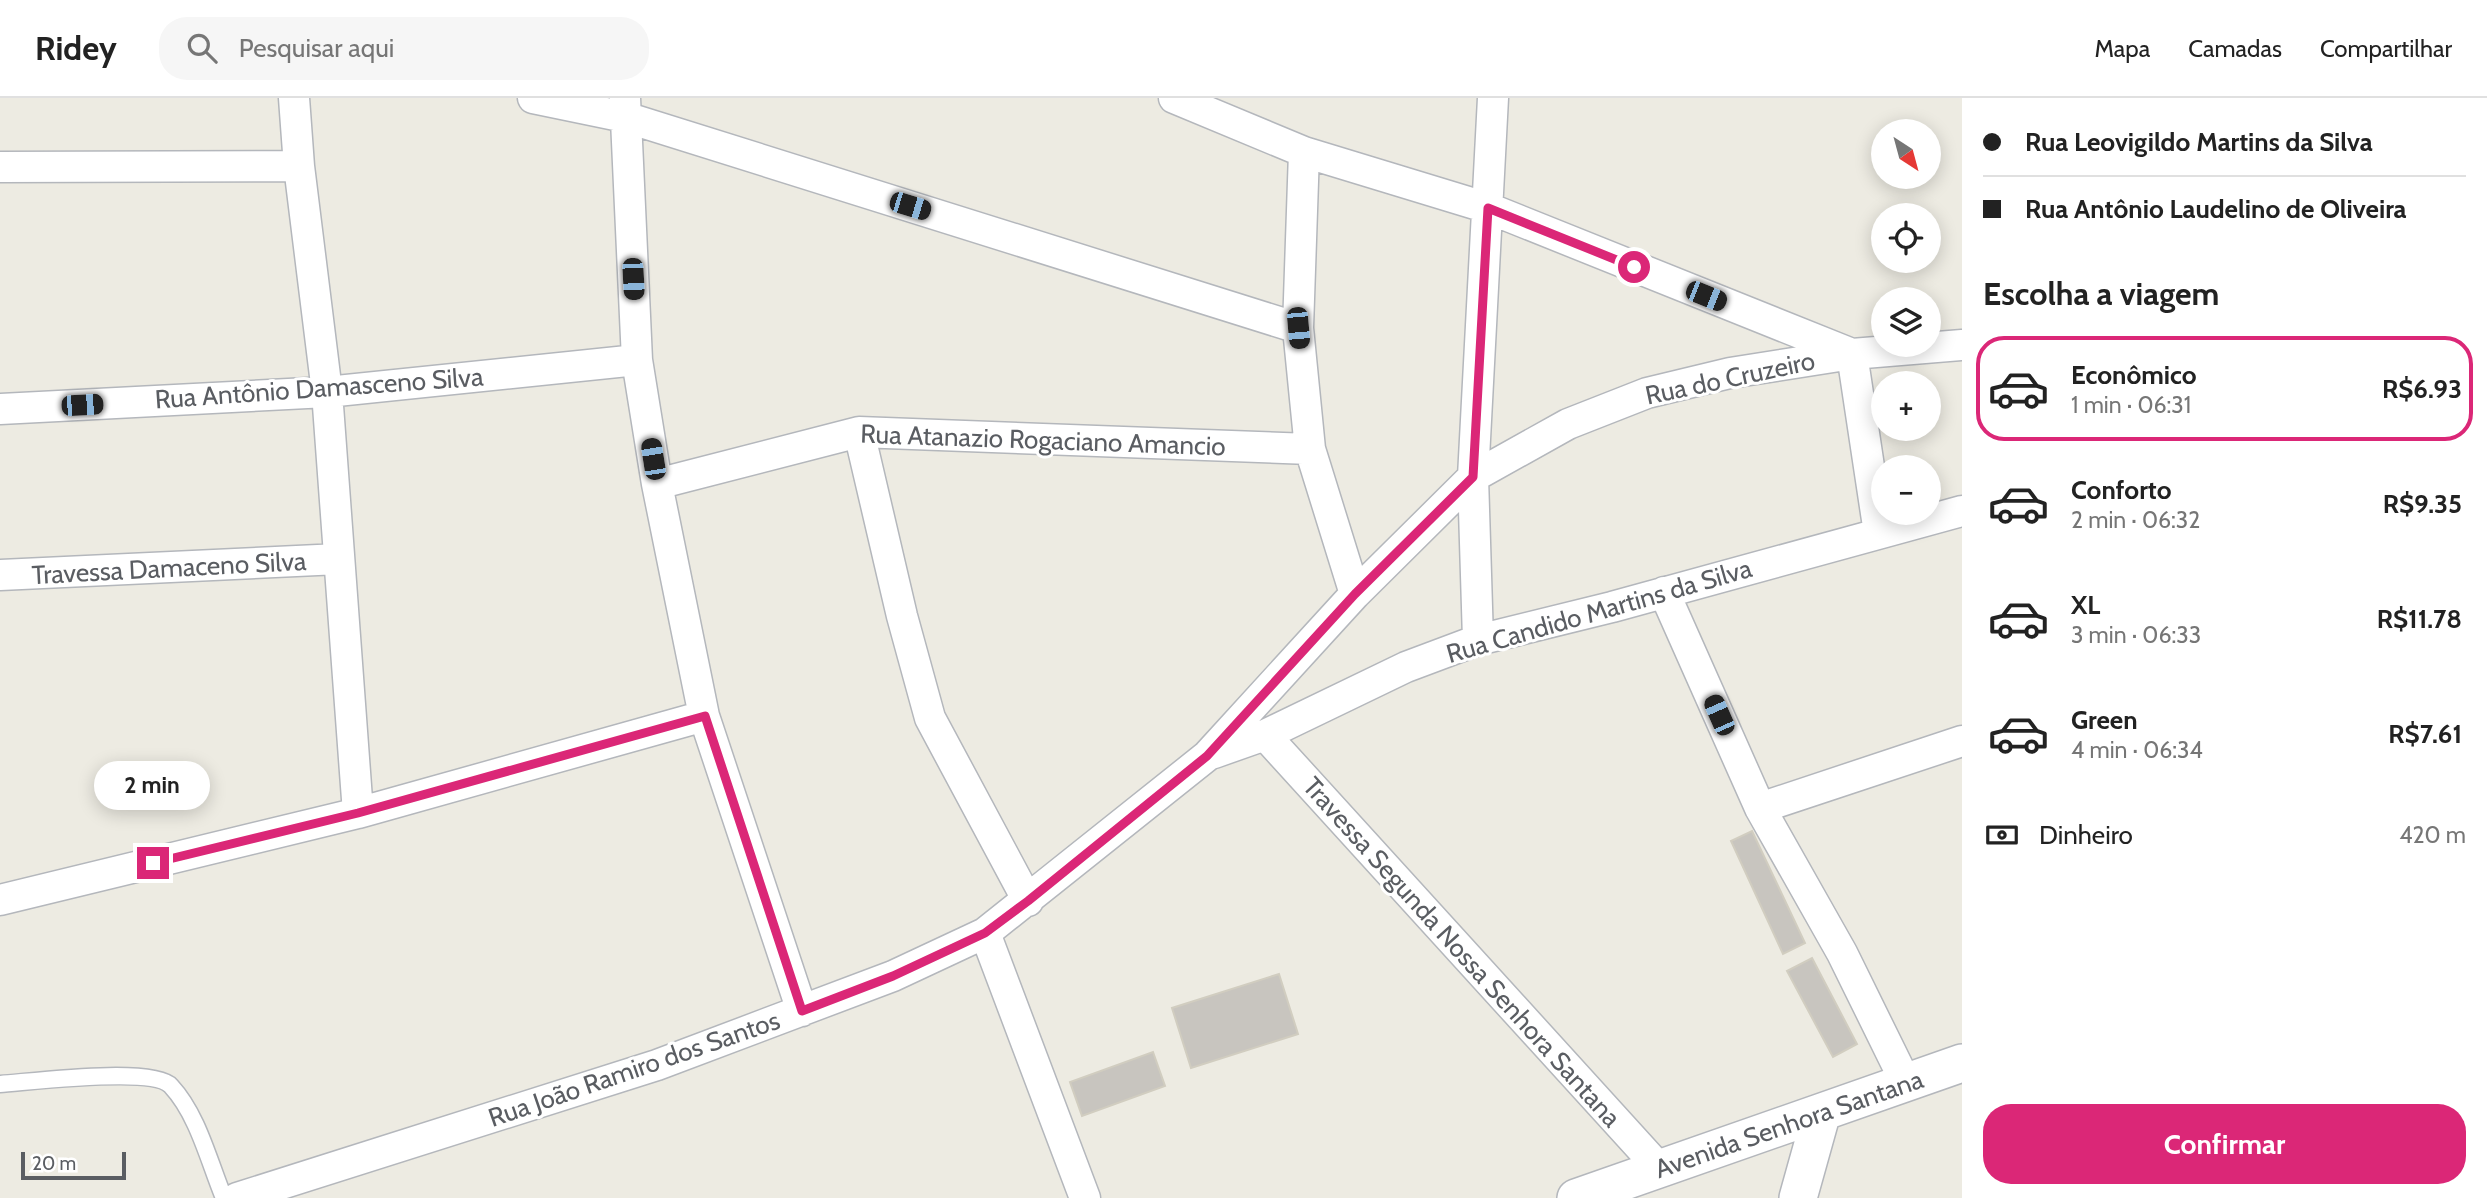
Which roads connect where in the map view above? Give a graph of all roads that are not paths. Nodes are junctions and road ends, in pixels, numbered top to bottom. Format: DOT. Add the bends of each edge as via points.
graph roads {
  1 [pos="295,98"];
  2 [pos="533,98"];
  3 [pos="1174,98"];
  4 [pos="1493,98"];
  5 [pos="625,107"];
  6 [pos="1304,152"];
  7 [pos="299,166"];
  8 [pos="0,167"];
  9 [pos="1488,208"];
  10 [pos="1298,328"];
  11 [pos="1962,345"];
  12 [pos="1852,354"];
  13 [pos="637,360"];
  14 [pos="327,392"];
  15 [pos="0,409"];
  16 [pos="859,432"];
  17 [pos="1310,449"];
  18 [pos="1473,477"];
  19 [pos="657,484"];
  20 [pos="1962,511"];
  21 [pos="1879,533"];
  22 [pos="339,559"];
  23 [pos="0,575"];
  24 [pos="1664,592"];
  25 [pos="1355,594"];
  26 [pos="1478,640"];
  27 [pos="705,716"];
  28 [pos="1265,735"];
  29 [pos="1962,741"];
  30 [pos="1207,756"];
  31 [pos="1760,808"];
  32 [pos="358,813"];
  33 [pos="0,900"];
  34 [pos="1028,901"];
  35 [pos="985,933"];
  36 [pos="802,1011"];
  37 [pos="1962,1063"];
  38 [pos="1906,1083"];
  39 [pos="0,1084"];
  40 [pos="1822,1112"];
  41 [pos="1660,1169"];
  42 [pos="224,1198"];
  43 [pos="237,1198"];
  44 [pos="1085,1198"];
  45 [pos="1576,1198"];
  46 [pos="1798,1198"];
  1 -- 7 [label="street"];
  2 -- 5 [label="street"];
  3 -- 6 [label="street"];
  4 -- 9 [label="street"];
  5 -- 10 [label="street"];
  5 -- 13 [label="street"];
  6 -- 9 [label="street"];
  6 -- 10 [label="street"];
  7 -- 8 [label="street"];
  7 -- 14 [label="street"];
  9 -- 12 [label="street"];
  9 -- 18 [label="street"];
  10 -- 17 [label="street"];
  11 -- 12 [label="street, Rua do Cruzeiro"];
  12 -- 18 [label="street, Rua do Cruzeiro" via="1730,373 1647,393 1569,424"];
  12 -- 21 [label="street"];
  13 -- 14 [label="street, Rua Antônio Damasceno Silva"];
  13 -- 19 [label="street"];
  14 -- 15 [label="street, Rua Antônio Damasceno Silva"];
  14 -- 22 [label="street"];
  16 -- 17 [label="street, Rua Atanazio Rogaciano Amancio"];
  16 -- 19 [label="street, Rua Atanazio Rogaciano Amancio"];
  16 -- 34 [label="street" via="930,718"];
  17 -- 25 [label="street"];
  18 -- 25 [label="street, Rua João Ramiro dos Santos"];
  18 -- 26 [label="street"];
  19 -- 27 [label="street"];
  20 -- 21 [label="street, Rua Candido Martins da Silva"];
  21 -- 24 [label="street, Rua Candido Martins da Silva"];
  22 -- 23 [label="street, Travessa Damaceno Silva"];
  22 -- 32 [label="street"];
  24 -- 26 [label="street, Rua Candido Martins da Silva"];
  24 -- 31 [label="street"];
  25 -- 30 [label="street, Rua João Ramiro dos Santos"];
  26 -- 28 [label="street, Rua Candido Martins da Silva" via="1406,667"];
  27 -- 32 [label="street"];
  27 -- 36 [label="street"];
  28 -- 30 [label="street, Rua Candido Martins da Silva"];
  28 -- 41 [label="street, Travessa Segunda Nossa Senhora Santana"];
  29 -- 31 [label="street"];
  30 -- 34 [label="street, Rua João Ramiro dos Santos"];
  31 -- 38 [label="street" via="1842,953"];
  32 -- 33 [label="street"];
  34 -- 35 [label="street, Rua João Ramiro dos Santos"];
  35 -- 36 [label="street, Rua João Ramiro dos Santos"];
  35 -- 44 [label="street"];
  36 -- 43 [label="street, Rua João Ramiro dos Santos" via="657,1065"];
  37 -- 38 [label="street, Avenida Senhora Santana"];
  38 -- 40 [label="street, Avenida Senhora Santana"];
  39 -- 42 [label="lane" via="145,1075 169,1083 186,1108"];
  40 -- 41 [label="street, Avenida Senhora Santana"];
  40 -- 46 [label="street"];
  41 -- 45 [label="street, Avenida Senhora Santana"];
}
